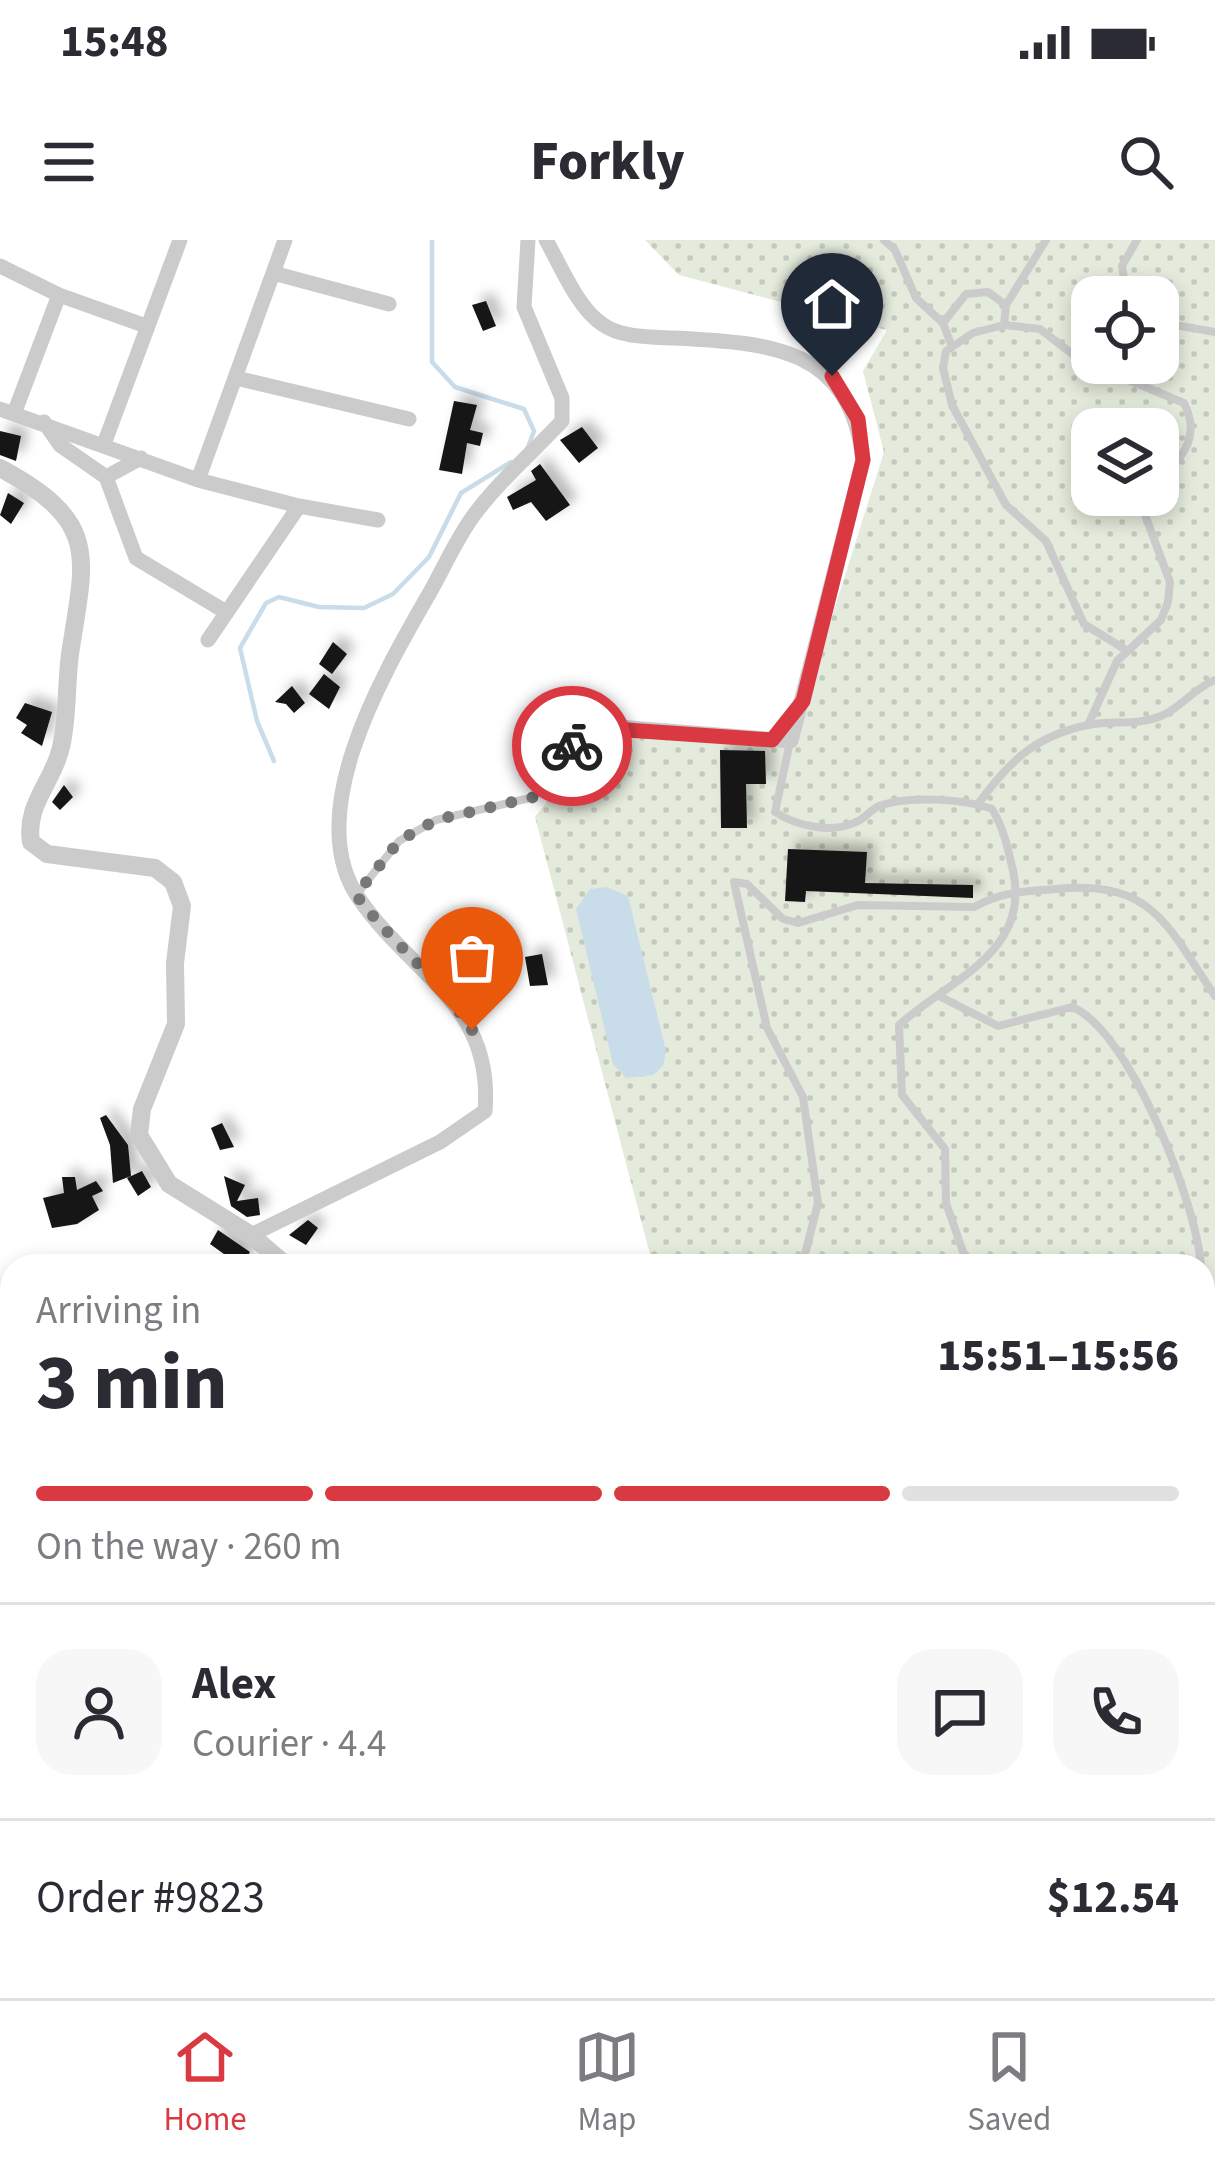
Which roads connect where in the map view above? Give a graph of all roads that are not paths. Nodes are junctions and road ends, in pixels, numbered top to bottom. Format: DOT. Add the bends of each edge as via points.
graph roads {
  1 [pos="180,240"];
  2 [pos="285,240"];
  3 [pos="529,240"];
  4 [pos="546,240"];
  5 [pos="884,240"];
  6 [pos="1046,240"];
  7 [pos="1137,240"];
  8 [pos="0,266"];
  9 [pos="273,273"];
  10 [pos="1124,276"];
  11 [pos="59,295"];
  12 [pos="389,304"];
  13 [pos="1006,305"];
  14 [pos="943,323"];
  15 [pos="1004,325"];
  16 [pos="146,326"];
  17 [pos="1179,326"];
  18 [pos="1215,332"];
  19 [pos="952,347"];
  20 [pos="236,378"];
  21 [pos="8,410"];
  22 [pos="409,419"];
  23 [pos="44,422"];
  24 [pos="104,444"];
  25 [pos="1179,457"];
  26 [pos="141,458"];
  27 [pos="0,469"];
  28 [pos="106,477"];
  29 [pos="198,479"];
  30 [pos="298,506"];
  31 [pos="1145,516"];
  32 [pos="379,520"];
  33 [pos="226,612"];
  34 [pos="208,640"];
  35 [pos="1126,650"];
  36 [pos="1215,680"];
  37 [pos="803,701"];
  38 [pos="1088,724"];
  39 [pos="582,732"];
  40 [pos="772,740"];
  41 [pos="790,741"];
  42 [pos="978,804"];
  43 [pos="1018,892"];
  44 [pos="356,895"];
  45 [pos="939,996"];
  46 [pos="1215,996"];
  47 [pos="251,1235"];
  48 [pos="273,1254"];
  49 [pos="805,1254"];
  50 [pos="964,1254"];
  51 [pos="1201,1254"];
  1 -- 16 [label="street"];
  2 -- 9 [label="street"];
  3 -- 44 [label="street" via="524,308 562,398 562,422 474,515 375,690 340,817 339,851"];
  4 -- 37 [label="street" via="602,325 634,336 749,342 798,356 832,376 858,419 863,460"];
  5 -- 14 [label="lane" via="916,298"];
  6 -- 13 [label="lane"];
  7 -- 10 [label="lane"];
  8 -- 11 [label="street"];
  9 -- 12 [label="street"];
  9 -- 20 [label="street"];
  11 -- 16 [label="street"];
  11 -- 21 [label="street"];
  13 -- 14 [label="lane" via="988,292 966,294"];
  13 -- 15 [label="lane"];
  14 -- 19 [label="lane"];
  15 -- 19 [label="lane"];
  15 -- 25 [label="lane" via="1040,329 1080,360 1184,404 1192,441"];
  16 -- 24 [label="street"];
  17 -- 18 [label="lane"];
  19 -- 35 [label="lane" via="943,368 952,405 1006,505 1046,542 1084,624"];
  20 -- 22 [label="street"];
  20 -- 29 [label="street"];
  21 -- 23 [label="street"];
  23 -- 24 [label="street"];
  23 -- 28 [label="street" via="60,445"];
  24 -- 26 [label="street"];
  26 -- 28 [label="street"];
  26 -- 29 [label="street"];
  27 -- 47 [label="street" via="43,491 76,534 85,580 61,749 28,819 31,842 47,854 155,868 173,882 182,906 176,1024 139,1135 169,1184"];
  28 -- 33 [label="street" via="136,558"];
  29 -- 30 [label="street"];
  30 -- 32 [label="street"];
  30 -- 33 [label="street"];
  31 -- 35 [label="lane" via="1170,582 1168,602 1161,620"];
  33 -- 34 [label="street"];
  35 -- 38 [label="lane"];
  36 -- 38 [label="lane" via="1165,715"];
  37 -- 40 [label="street"];
  37 -- 41 [label="street"];
  38 -- 42 [label="lane" via="1010,760"];
  39 -- 40 [label="street" via="618,727"];
  39 -- 44 [label="lane" via="534,797 436,820 399,841"];
  40 -- 41 [label="street"];
  41 -- 42 [label="lane" via="775,812 799,827 854,824 880,806"];
  42 -- 43 [label="lane" via="992,809 1004,830"];
  43 -- 45 [label="lane" via="1010,931"];
  43 -- 46 [label="lane" via="1128,891 1164,921"];
  43 -- 49 [label="lane" via="989,895 974,907 858,905 798,923 734,882 767,1028 803,1096 818,1203"];
  44 -- 47 [label="street" via="450,995 472,1030 488,1074 485,1111 440,1142"];
  45 -- 50 [label="lane" via="899,1025 902,1095 945,1149 946,1203"];
  45 -- 51 [label="lane" via="998,1026 1072,1006 1116,1043 1184,1194"];
  47 -- 48 [label="street"];
}
